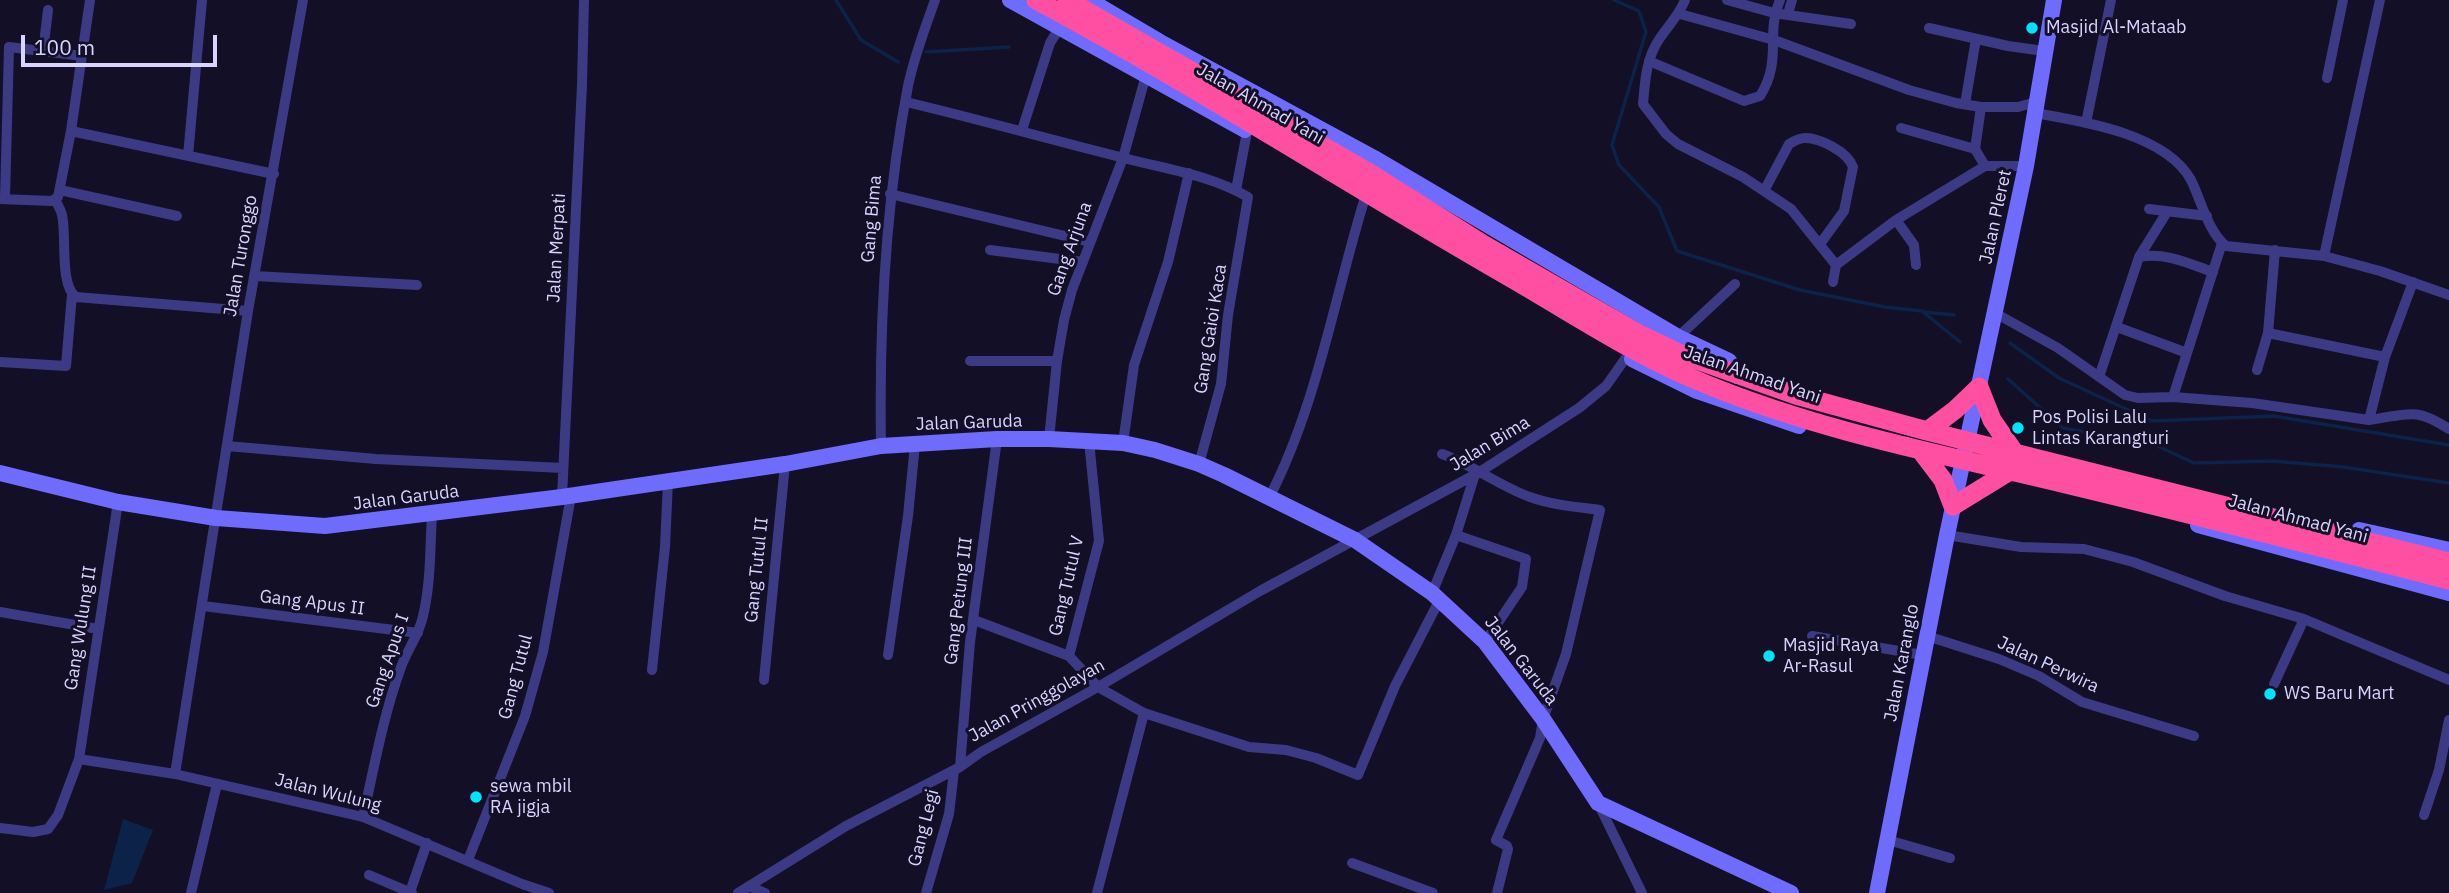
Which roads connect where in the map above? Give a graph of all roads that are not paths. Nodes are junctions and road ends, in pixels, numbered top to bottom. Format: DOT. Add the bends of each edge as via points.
graph roads {
  1 [pos="90,0"];
  2 [pos="202,0"];
  3 [pos="303,0"];
  4 [pos="584,0"];
  5 [pos="1010,0"];
  6 [pos="1036,0"];
  7 [pos="1067,0"];
  8 [pos="1089,0"];
  9 [pos="1685,0"];
  10 [pos="1727,0"];
  11 [pos="1780,0"];
  12 [pos="1792,0"];
  13 [pos="2054,0"];
  14 [pos="2111,0"];
  15 [pos="2343,0"];
  16 [pos="2380,0"];
  17 [pos="931,1"];
  18 [pos="48,10"];
  19 [pos="1774,13"];
  20 [pos="1680,14"];
  21 [pos="1788,14"];
  22 [pos="1851,24"];
  23 [pos="1060,27"];
  24 [pos="1929,28"];
  25 [pos="1976,39"];
  26 [pos="1774,40"];
  27 [pos="43,51"];
  28 [pos="2044,51"];
  29 [pos="82,56"];
  30 [pos="1649,61"];
  31 [pos="1146,75"];
  32 [pos="2327,78"];
  33 [pos="906,102"];
  34 [pos="1965,104"];
  35 [pos="1981,107"];
  36 [pos="2036,108"];
  37 [pos="2086,123"];
  38 [pos="1901,128"];
  39 [pos="1022,130"];
  40 [pos="71,131"];
  41 [pos="1247,132"];
  42 [pos="1279,145"];
  43 [pos="1975,149"];
  44 [pos="188,156"];
  45 [pos="1123,158"];
  46 [pos="1985,166"];
  47 [pos="2026,166"];
  48 [pos="1189,173"];
  49 [pos="274,174"];
  50 [pos="1236,190"];
  51 [pos="1764,191"];
  52 [pos="890,194"];
  53 [pos="58,195"];
  54 [pos="3,199"];
  55 [pos="1364,201"];
  56 [pos="2149,209"];
  57 [pos="2167,212"];
  58 [pos="177,216"];
  59 [pos="2207,216"];
  60 [pos="1896,220"];
  61 [pos="1090,242"];
  62 [pos="2222,243"];
  63 [pos="1820,244"];
  64 [pos="990,250"];
  65 [pos="2275,250"];
  66 [pos="1482,253"];
  67 [pos="2324,256"];
  68 [pos="2139,257"];
  69 [pos="1083,262"];
  70 [pos="1836,265"];
  71 [pos="1916,265"];
  72 [pos="2213,272"];
  73 [pos="255,276"];
  74 [pos="1833,282"];
  75 [pos="2413,282"];
  76 [pos="1735,284"];
  77 [pos="417,285"];
  78 [pos="72,294"];
  79 [pos="2449,295"];
  80 [pos="248,311"];
  81 [pos="1995,313"];
  82 [pos="2117,327"];
  83 [pos="2268,332"];
  84 [pos="1678,337"];
  85 [pos="2187,353"];
  86 [pos="1627,356"];
  87 [pos="2385,357"];
  88 [pos="970,361"];
  89 [pos="1056,361"];
  90 [pos="0,362"];
  91 [pos="66,366"];
  92 [pos="79,367"];
  93 [pos="2257,370"];
  94 [pos="1737,376"];
  95 [pos="2099,377"];
  96 [pos="1979,387"];
  97 [pos="2173,397"];
  98 [pos="2369,420"];
  99 [pos="2449,429"];
  100 [pos="1927,431"];
  101 [pos="997,439"];
  102 [pos="1049,439"];
  103 [pos="1089,441"];
  104 [pos="1967,441"];
  105 [pos="1887,442"];
  106 [pos="1124,443"];
  107 [pos="915,444"];
  108 [pos="227,446"];
  109 [pos="881,446"];
  110 [pos="1921,451"];
  111 [pos="1442,454"];
  112 [pos="1963,460"];
  113 [pos="2012,462"];
  114 [pos="785,464"];
  115 [pos="1199,464"];
  116 [pos="563,468"];
  117 [pos="0,473"];
  118 [pos="1476,473"];
  119 [pos="668,481"];
  120 [pos="566,497"];
  121 [pos="1269,498"];
  122 [pos="117,502"];
  123 [pos="1953,506"];
  124 [pos="2162,508"];
  125 [pos="432,514"];
  126 [pos="216,518"];
  127 [pos="2298,524"];
  128 [pos="2275,526"];
  129 [pos="1947,535"];
  130 [pos="1456,536"];
  131 [pos="1355,540"];
  132 [pos="2449,550"];
  133 [pos="2449,562"];
  134 [pos="2449,580"];
  135 [pos="2449,593"];
  136 [pos="1436,596"];
  137 [pos="203,606"];
  138 [pos="0,611"];
  139 [pos="2304,619"];
  140 [pos="974,620"];
  141 [pos="98,629"];
  142 [pos="418,634"];
  143 [pos="1812,636"];
  144 [pos="1927,636"];
  145 [pos="1485,642"];
  146 [pos="888,655"];
  147 [pos="1922,655"];
  148 [pos="1069,656"];
  149 [pos="652,670"];
  150 [pos="764,680"];
  151 [pos="2449,680"];
  152 [pos="2274,684"];
  153 [pos="1098,687"];
  154 [pos="1144,713"];
  155 [pos="1543,719"];
  156 [pos="2449,720"];
  157 [pos="2194,736"];
  158 [pos="79,760"];
  159 [pos="957,769"];
  160 [pos="175,774"];
  161 [pos="218,784"];
  162 [pos="1598,803"];
  163 [pos="2424,815"];
  164 [pos="363,817"];
  165 [pos="0,828"];
  166 [pos="1888,840"];
  167 [pos="427,843"];
  168 [pos="1950,858"];
  169 [pos="468,860"];
  170 [pos="1352,863"];
  171 [pos="369,875"];
  172 [pos="749,886"];
  173 [pos="411,892"];
  174 [pos="191,893"];
  175 [pos="549,893"];
  176 [pos="738,893"];
  177 [pos="765,893"];
  178 [pos="926,893"];
  179 [pos="1097,893"];
  180 [pos="1433,893"];
  181 [pos="1497,893"];
  182 [pos="1642,893"];
  183 [pos="1791,893"];
  184 [pos="1877,893"];
  1 -- 29 [label="street"];
  2 -- 44 [label="street"];
  3 -- 49 [label="street, Jalan Turonggo" via="279,121"];
  4 -- 116 [label="street, Jalan Merpati"];
  5 -- 23 [label="street"];
  6 -- 42 [label="highway, Jalan Ahmad Yani"];
  7 -- 66 [label="highway, Jalan Ahmad Yani" via="1368,172"];
  8 -- 84 [label="street" via="1374,158"];
  9 -- 20 [label="street"];
  10 -- 19 [label="street"];
  11 -- 19 [label="street"];
  12 -- 21 [label="street"];
  13 -- 28 [label="street, Jalan Pleret"];
  14 -- 37 [label="street"];
  15 -- 32 [label="street"];
  16 -- 67 [label="street"];
  17 -- 33 [label="street, Gang Bima"];
  18 -- 27 [label="street"];
  19 -- 21 [label="street"];
  19 -- 26 [label="street"];
  20 -- 26 [label="street"];
  20 -- 30 [label="street" via="1659,39"];
  21 -- 22 [label="street"];
  23 -- 31 [label="street"];
  23 -- 39 [label="street" via="1050,43"];
  24 -- 25 [label="street"];
  25 -- 28 [label="street"];
  25 -- 34 [label="street"];
  26 -- 30 [label="street" via="1768,84 1760,96 1744,101"];
  26 -- 34 [label="street" via="1909,90"];
  27 -- 29 [label="street"];
  27 -- 54 [label="street" via="9,47"];
  28 -- 36 [label="street, Jalan Pleret"];
  29 -- 40 [label="street"];
  30 -- 51 [label="street" via="1643,104 1666,134"];
  31 -- 41 [label="street"];
  31 -- 45 [label="street, Gang Arjuna"];
  33 -- 39 [label="street"];
  33 -- 52 [label="street, Gang Bima"];
  34 -- 35 [label="street"];
  35 -- 36 [label="street"];
  35 -- 43 [label="street"];
  36 -- 37 [label="street"];
  36 -- 47 [label="street, Jalan Pleret"];
  37 -- 59 [label="street" via="2165,153 2189,177"];
  38 -- 43 [label="street"];
  39 -- 45 [label="street"];
  40 -- 44 [label="street"];
  40 -- 53 [label="street"];
  41 -- 42 [label="street"];
  41 -- 50 [label="street"];
  42 -- 55 [label="street"];
  42 -- 66 [label="highway, Jalan Ahmad Yani"];
  43 -- 46 [label="street"];
  44 -- 49 [label="street"];
  45 -- 48 [label="street"];
  45 -- 61 [label="street, Gang Arjuna"];
  46 -- 47 [label="street"];
  46 -- 60 [label="street"];
  47 -- 81 [label="street, Jalan Pleret"];
  48 -- 50 [label="street"];
  48 -- 106 [label="street" via="1168,262 1134,365"];
  49 -- 73 [label="street, Jalan Turonggo"];
  50 -- 115 [label="street, Gang Gaioi Kaca" via="1248,197 1221,384"];
  51 -- 63 [label="street" via="1790,209"];
  51 -- 63 [label="street" via="1796,139 1810,138 1847,157 1853,166 1844,211"];
  52 -- 61 [label="street"];
  52 -- 109 [label="street, Gang Bima"];
  53 -- 54 [label="street"];
  53 -- 58 [label="street"];
  53 -- 78 [label="street"];
  55 -- 86 [label="street"];
  55 -- 121 [label="street" via="1293,448"];
  56 -- 57 [label="street"];
  57 -- 59 [label="street"];
  57 -- 68 [label="street"];
  59 -- 62 [label="street"];
  60 -- 70 [label="street"];
  60 -- 71 [label="street" via="1914,245"];
  61 -- 69 [label="street, Gang Arjuna"];
  62 -- 65 [label="street"];
  62 -- 72 [label="street"];
  63 -- 70 [label="street"];
  64 -- 69 [label="street"];
  65 -- 67 [label="street"];
  65 -- 83 [label="street"];
  66 -- 94 [label="highway, Jalan Ahmad Yani" via="1639,334"];
  66 -- 105 [label="highway, Jalan Ahmad Yani" via="1666,367 1744,399"];
  67 -- 75 [label="street"];
  68 -- 72 [label="street" via="2178,259"];
  68 -- 82 [label="street"];
  69 -- 89 [label="street, Gang Arjuna"];
  70 -- 74 [label="street"];
  72 -- 85 [label="street"];
  73 -- 77 [label="street"];
  73 -- 80 [label="street, Jalan Turonggo"];
  75 -- 79 [label="street"];
  75 -- 87 [label="street"];
  76 -- 84 [label="street"];
  78 -- 80 [label="street"];
  78 -- 91 [label="street"];
  80 -- 108 [label="street, Jalan Turonggo"];
  81 -- 95 [label="street"];
  81 -- 96 [label="street, Jalan Pleret"];
  82 -- 85 [label="street"];
  82 -- 95 [label="street"];
  83 -- 87 [label="street"];
  83 -- 93 [label="street"];
  84 -- 94 [label="street" via="1729,361"];
  85 -- 97 [label="street"];
  86 -- 105 [label="street" via="1662,376 1764,416 1852,441"];
  86 -- 118 [label="street, Jalan Bima" via="1606,386 1579,408"];
  87 -- 98 [label="street"];
  88 -- 89 [label="street"];
  89 -- 102 [label="street, Gang Arjuna"];
  90 -- 91 [label="street"];
  91 -- 92 [label="street"];
  94 -- 100 [label="highway, Jalan Ahmad Yani"];
  95 -- 97 [label="street" via="2125,395"];
  96 -- 100 [label="highway"];
  96 -- 104 [label="street, Jalan Pleret"];
  96 -- 113 [label="highway"];
  97 -- 98 [label="street"];
  98 -- 99 [label="street" via="2421,414"];
  100 -- 104 [label="highway, Jalan Ahmad Yani"];
  101 -- 102 [label="street, Jalan Garuda"];
  101 -- 107 [label="street, Jalan Garuda"];
  101 -- 140 [label="street, Gang Petung III"];
  102 -- 103 [label="street, Jalan Garuda"];
  103 -- 106 [label="street, Jalan Garuda"];
  103 -- 148 [label="street, Gang Tutul V" via="1099,541"];
  104 -- 112 [label="street, Jalan Karanglo"];
  104 -- 113 [label="highway, Jalan Ahmad Yani"];
  105 -- 110 [label="highway, Jalan Ahmad Yani"];
  106 -- 115 [label="street, Jalan Garuda"];
  107 -- 109 [label="street, Jalan Garuda"];
  107 -- 146 [label="street"];
  108 -- 116 [label="street"];
  108 -- 126 [label="street, Jalan Turonggo"];
  109 -- 114 [label="street, Jalan Garuda"];
  110 -- 112 [label="highway, Jalan Ahmad Yani"];
  110 -- 123 [label="highway" via="1942,480"];
  111 -- 118 [label="street"];
  112 -- 113 [label="highway, Jalan Ahmad Yani"];
  112 -- 123 [label="street, Jalan Karanglo"];
  113 -- 123 [label="highway"];
  113 -- 124 [label="highway, Jalan Ahmad Yani"];
  113 -- 128 [label="highway, Jalan Ahmad Yani"];
  114 -- 119 [label="street, Jalan Garuda"];
  114 -- 150 [label="street, Gang Tutul II"];
  115 -- 121 [label="street, Jalan Garuda"];
  116 -- 120 [label="street, Jalan Merpati"];
  117 -- 122 [label="street, Jalan Garuda"];
  118 -- 130 [label="street"];
  118 -- 131 [label="street, Jalan Bima"];
  118 -- 155 [label="street" via="1540,500 1600,510 1566,654"];
  119 -- 120 [label="street, Jalan Garuda"];
  119 -- 149 [label="street"];
  120 -- 125 [label="street, Jalan Garuda"];
  120 -- 169 [label="street, Gang Tutul" via="543,652 525,716"];
  121 -- 131 [label="street, Jalan Garuda"];
  122 -- 126 [label="street, Jalan Garuda"];
  122 -- 141 [label="street, Gang Wulung II"];
  123 -- 129 [label="street, Jalan Karanglo"];
  124 -- 128 [label="highway, Jalan Ahmad Yani"];
  124 -- 135 [label="street" via="2210,529"];
  125 -- 126 [label="street, Jalan Garuda" via="325,526"];
  125 -- 142 [label="street, Gang Apus I" via="426,602"];
  126 -- 137 [label="street"];
  127 -- 128 [label="highway, Jalan Ahmad Yani"];
  127 -- 132 [label="street" via="2313,521"];
  127 -- 133 [label="highway, Jalan Ahmad Yani"];
  128 -- 134 [label="highway, Jalan Ahmad Yani"];
  129 -- 139 [label="street" via="2021,547 2084,549"];
  129 -- 144 [label="street, Jalan Karanglo"];
  130 -- 136 [label="street"];
  130 -- 145 [label="street" via="1526,559 1522,587"];
  131 -- 136 [label="street, Jalan Garuda"];
  131 -- 153 [label="street, Jalan Pringgolayan"];
  136 -- 145 [label="street, Jalan Garuda"];
  136 -- 154 [label="street, Gang Tutul V" via="1358,775 1316,758 1249,747"];
  137 -- 142 [label="street, Gang Apus II"];
  137 -- 160 [label="street"];
  138 -- 141 [label="street"];
  139 -- 151 [label="street"];
  139 -- 152 [label="street"];
  140 -- 148 [label="street, Gang Tutul V"];
  140 -- 159 [label="street, Gang Petung III"];
  141 -- 158 [label="street, Gang Wulung II"];
  142 -- 164 [label="street, Gang Apus I" via="393,692"];
  143 -- 147 [label="street"];
  144 -- 147 [label="street, Jalan Karanglo"];
  144 -- 157 [label="street, Jalan Perwira" via="2039,676 2082,702"];
  145 -- 155 [label="street, Jalan Garuda"];
  147 -- 166 [label="street, Jalan Karanglo"];
  148 -- 153 [label="street, Gang Tutul V"];
  153 -- 154 [label="street, Gang Tutul V"];
  153 -- 159 [label="street, Jalan Pringgolayan"];
  154 -- 179 [label="street"];
  155 -- 162 [label="street, Jalan Garuda"];
  155 -- 181 [label="street" via="1540,738 1496,840 1507,846"];
  156 -- 163 [label="street"];
  158 -- 160 [label="street, Jalan Wulung"];
  158 -- 165 [label="street" via="48,830"];
  159 -- 172 [label="street, Jalan Pringgolayan" via="838,831"];
  159 -- 178 [label="street, Gang Legi"];
  160 -- 161 [label="street, Jalan Wulung"];
  161 -- 164 [label="street, Jalan Wulung"];
  161 -- 174 [label="street"];
  162 -- 182 [label="street"];
  162 -- 183 [label="street"];
  164 -- 167 [label="street, Jalan Wulung"];
  166 -- 168 [label="street"];
  166 -- 184 [label="street, Jalan Karanglo"];
  167 -- 169 [label="street, Jalan Wulung"];
  167 -- 173 [label="street"];
  169 -- 175 [label="street, Jalan Wulung"];
  170 -- 180 [label="street"];
  171 -- 173 [label="street"];
  172 -- 176 [label="street, Jalan Pringgolayan"];
  172 -- 177 [label="street"];
}
